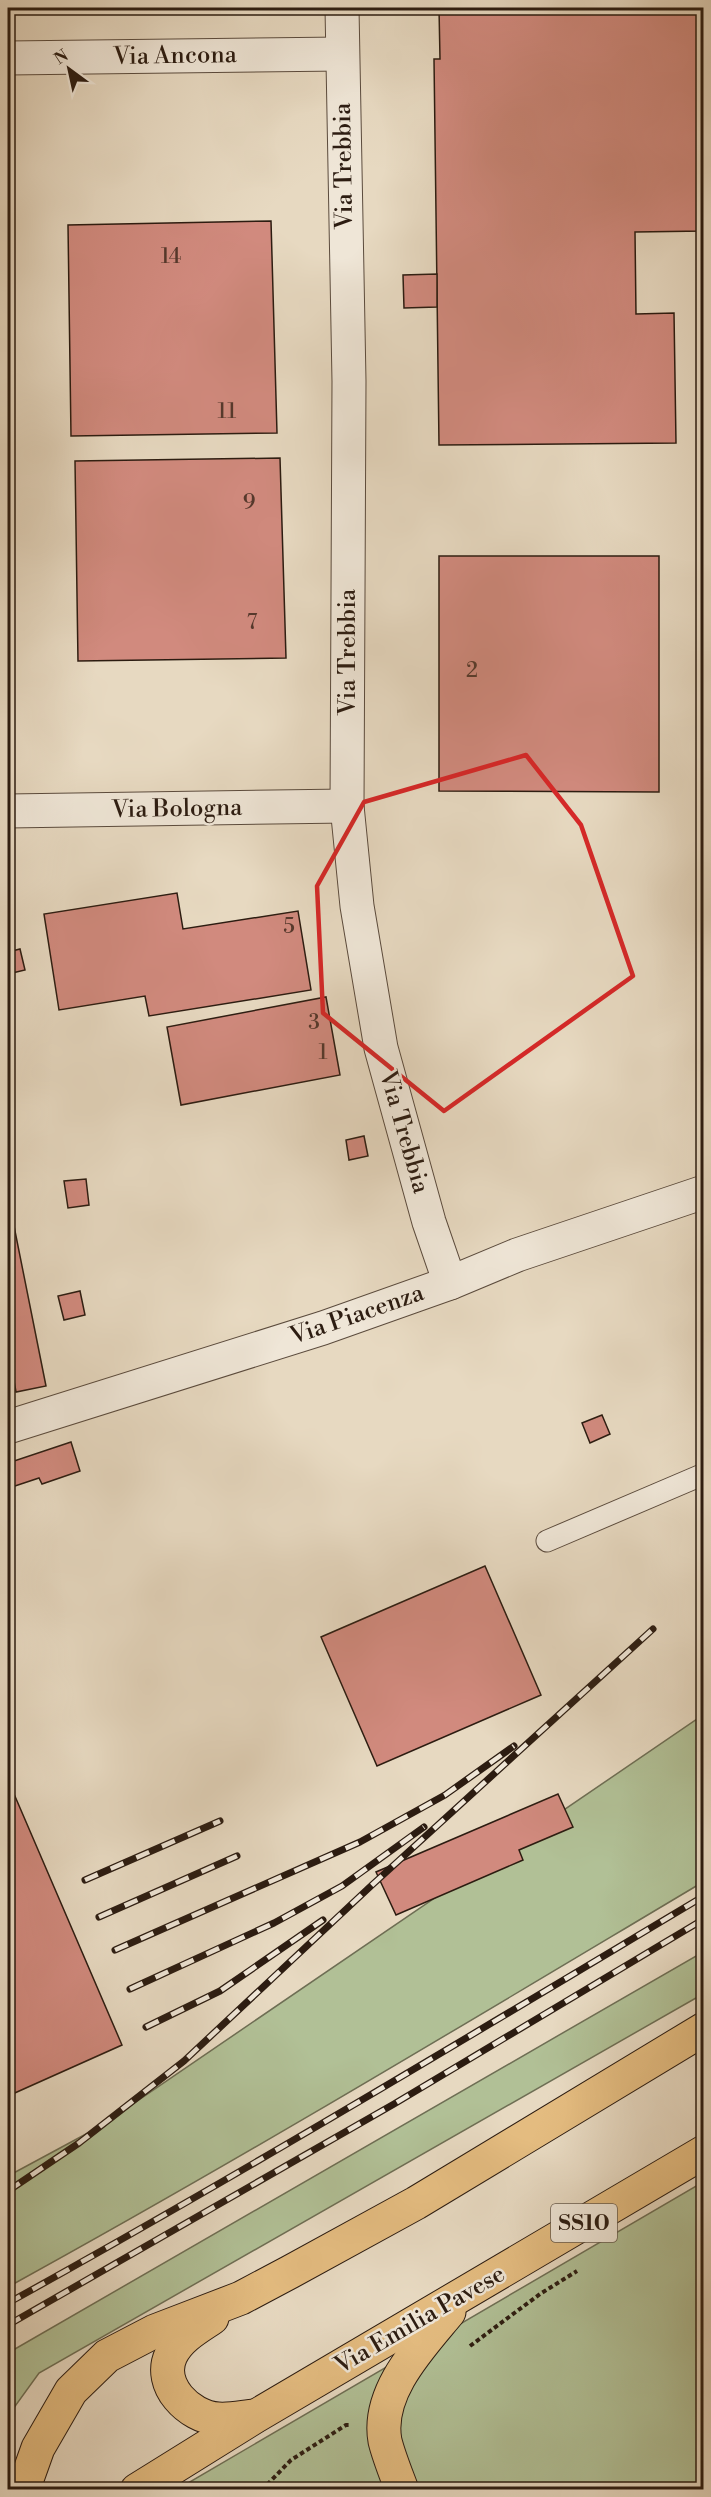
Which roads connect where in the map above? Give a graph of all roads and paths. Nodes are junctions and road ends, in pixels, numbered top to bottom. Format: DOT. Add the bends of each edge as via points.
graph roads {
  1 [pos="342,8"];
  2 [pos="342,54"];
  3 [pos="8,58"];
  4 [pos="347,806"];
  5 [pos="8,811"];
  6 [pos="704,1192"];
  7 [pos="450,1283"];
  8 [pos="8,1427"];
  9 [pos="704,1474"];
  10 [pos="547,1540"];
  11 [pos="704,2029"];
  12 [pos="704,2152"];
  13 [pos="579,2270"];
  14 [pos="464,2294"];
  15 [pos="240,2298"];
  16 [pos="466,2348"];
  17 [pos="256,2416"];
  18 [pos="384,2425"];
  19 [pos="23,2490"];
  20 [pos="137,2490"];
  21 [pos="262,2490"];
  22 [pos="402,2490"];
  1 -- 2 [label="street, Via Trebbia"];
  2 -- 3 [label="street, Via Ancona"];
  2 -- 4 [label="street, Via Trebbia" via="349,381"];
  4 -- 5 [label="street, Via Bologna"];
  4 -- 7 [label="street, Via Trebbia" via="357,906 381,1048"];
  6 -- 7 [label="street, Via Piacenza" via="517,1255"];
  7 -- 8 [label="street, Via Piacenza" via="323,1328"];
  9 -- 10 [label="lane"];
  11 -- 15 [label="main road" via="416,2203"];
  12 -- 14 [label="main road, Via Emilia Pavese / SS10"];
  13 -- 16 [label="path"];
  14 -- 17 [label="main road, Via Emilia Pavese / SS10"];
  14 -- 18 [label="main road" via="394,2385"];
  15 -- 17 [label="main road" via="184,2337 170,2355 169,2374 183,2405 197,2413 218,2419"];
  15 -- 19 [label="main road" via="155,2331 107,2356 72,2391 38,2448"];
  17 -- 20 [label="main road, Via Emilia Pavese"];
  18 -- 21 [label="path" via="346,2425 291,2460"];
  18 -- 22 [label="main road"];
}
